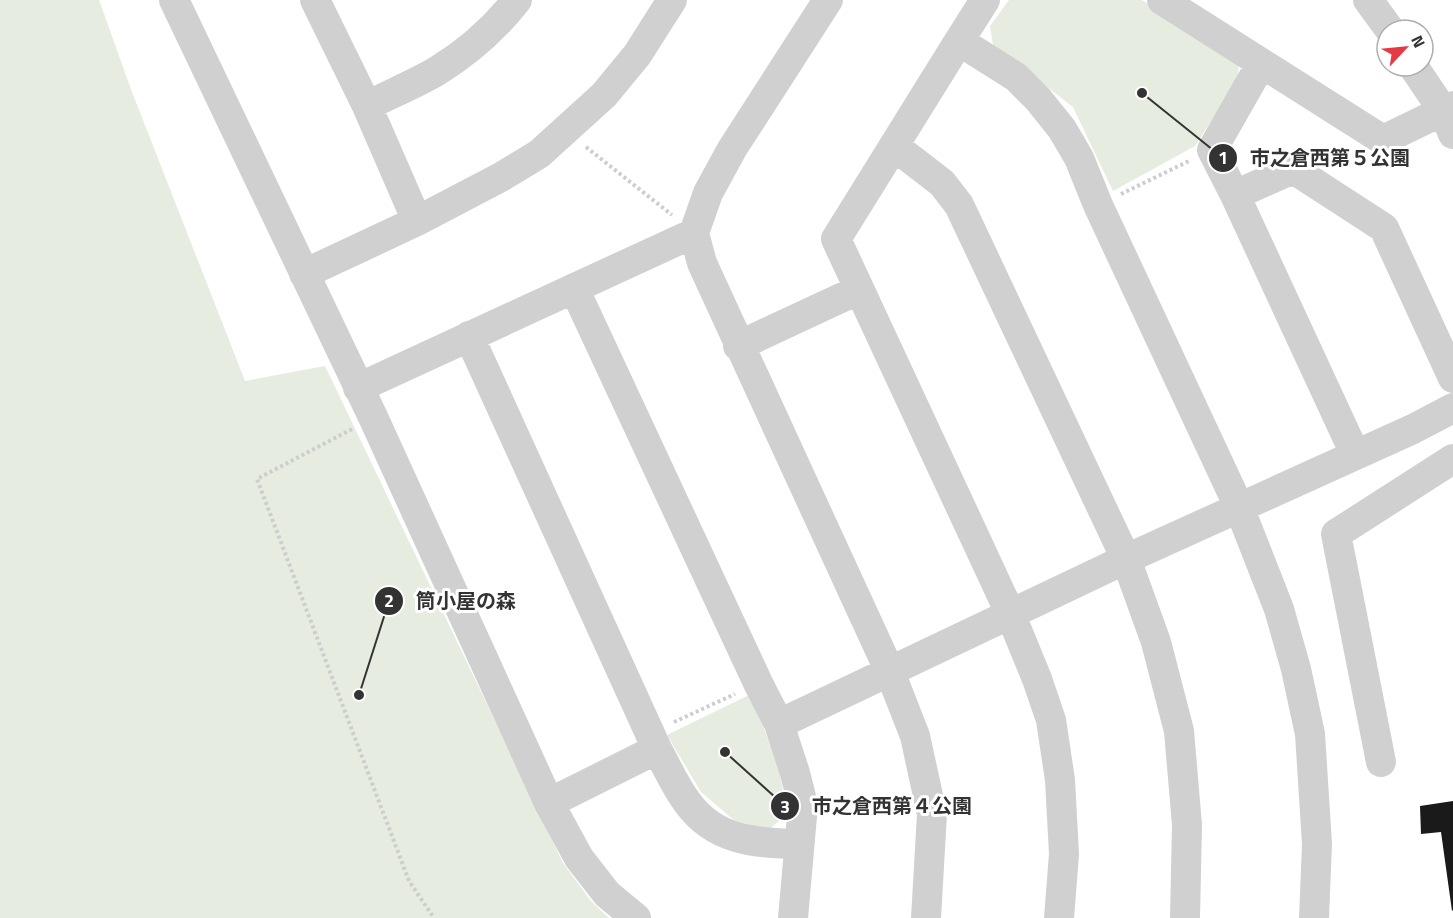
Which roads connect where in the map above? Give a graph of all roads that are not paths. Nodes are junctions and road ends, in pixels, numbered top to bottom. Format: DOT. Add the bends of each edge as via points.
graph roads {
  1 [pos="174,0"];
  2 [pos="315,0"];
  3 [pos="517,0"];
  4 [pos="672,0"];
  5 [pos="828,0"];
  6 [pos="985,0"];
  7 [pos="1162,0"];
  8 [pos="1368,0"];
  9 [pos="1381,18"];
  10 [pos="959,41"];
  11 [pos="1261,64"];
  12 [pos="1422,78"];
  13 [pos="367,106"];
  14 [pos="1450,117"];
  15 [pos="894,146"];
  16 [pos="1235,195"];
  17 [pos="417,221"];
  18 [pos="694,232"];
  19 [pos="304,274"];
  20 [pos="574,288"];
  21 [pos="858,290"];
  22 [pos="470,336"];
  23 [pos="738,346"];
  24 [pos="1453,378"];
  25 [pos="358,388"];
  26 [pos="1453,408"];
  27 [pos="1355,454"];
  28 [pos="1453,459"];
  29 [pos="1239,507"];
  30 [pos="1126,559"];
  31 [pos="1010,614"];
  32 [pos="890,672"];
  33 [pos="779,724"];
  34 [pos="654,741"];
  35 [pos="1381,762"];
  36 [pos="549,803"];
  37 [pos="799,844"];
  38 [pos="636,918"];
  39 [pos="793,918"];
  40 [pos="926,918"];
  41 [pos="1059,918"];
  42 [pos="1185,918"];
  43 [pos="1314,918"];
  1 -- 19 [label="street"];
  2 -- 13 [label="street"];
  3 -- 13 [label="street" via="475,44 437,71"];
  4 -- 17 [label="street" via="637,55 604,95 566,131 539,154 501,177"];
  5 -- 18 [label="street" via="732,149 708,193"];
  6 -- 10 [label="street"];
  7 -- 11 [label="street"];
  8 -- 9 [label="street"];
  10 -- 15 [label="street"];
  10 -- 29 [label="street" via="1016,77 1062,129 1079,158"];
  11 -- 14 [label="street" via="1383,140"];
  11 -- 16 [label="street" via="1212,150"];
  12 -- 14 [label="street"];
  13 -- 17 [label="street"];
  15 -- 21 [label="street" via="836,239"];
  15 -- 30 [label="street" via="942,183 959,205"];
  16 -- 24 [label="street" via="1293,169 1384,228"];
  16 -- 27 [label="street"];
  17 -- 19 [label="street"];
  18 -- 20 [label="street"];
  18 -- 23 [label="street" via="702,262"];
  19 -- 25 [label="street"];
  20 -- 22 [label="street"];
  20 -- 33 [label="street"];
  21 -- 23 [label="street"];
  21 -- 31 [label="street"];
  22 -- 25 [label="street"];
  22 -- 34 [label="street"];
  23 -- 32 [label="street"];
  25 -- 36 [label="street"];
  26 -- 27 [label="street"];
  27 -- 29 [label="street"];
  28 -- 35 [label="street" via="1336,534"];
  29 -- 30 [label="street"];
  29 -- 43 [label="street" via="1279,609 1310,734 1317,844"];
  30 -- 31 [label="street"];
  30 -- 42 [label="street" via="1156,642 1179,731 1188,825"];
  31 -- 32 [label="street"];
  31 -- 41 [label="street" via="1051,720 1060,780 1064,854"];
  32 -- 33 [label="street"];
  32 -- 40 [label="street" via="915,736 932,814"];
  33 -- 37 [label="street" via="802,805"];
  34 -- 36 [label="street"];
  34 -- 37 [label="street" via="698,816 745,841"];
  36 -- 38 [label="street" via="579,858 607,894"];
  37 -- 39 [label="street"];
}
